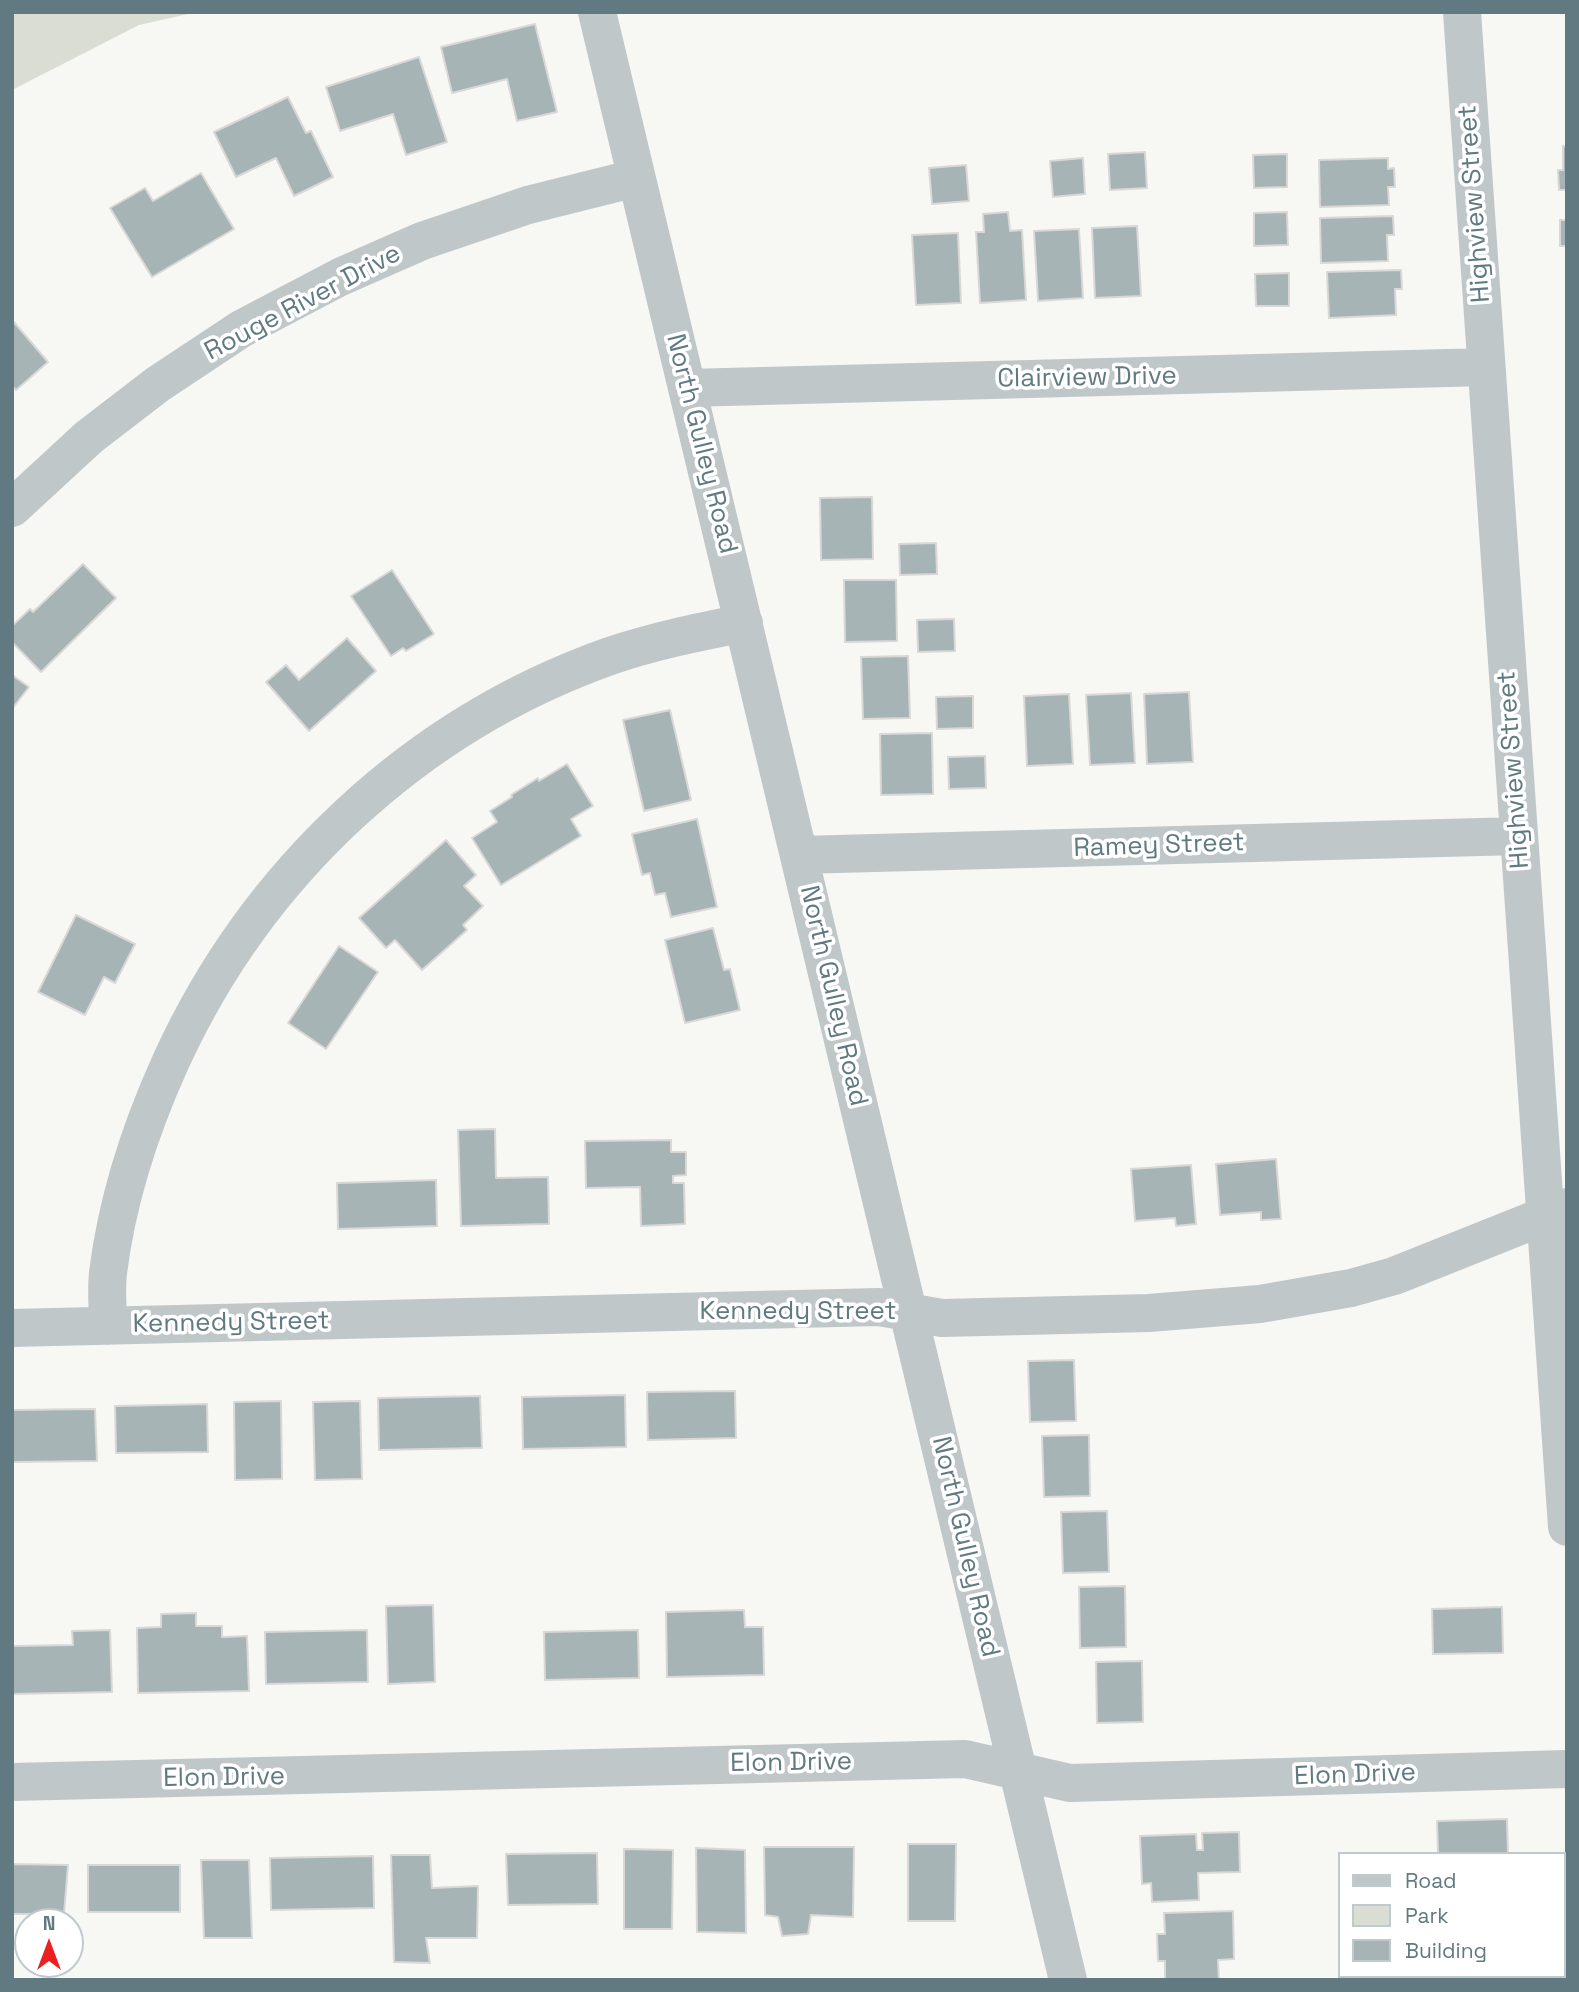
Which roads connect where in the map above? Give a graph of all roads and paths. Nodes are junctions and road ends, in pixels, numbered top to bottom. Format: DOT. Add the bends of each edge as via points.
graph roads {
  1 [pos="597,12"];
  2 [pos="1462,12"];
  3 [pos="636,178"];
  4 [pos="1486,367"];
  5 [pos="687,388"];
  6 [pos="12,508"];
  7 [pos="744,622"];
  8 [pos="1519,836"];
  9 [pos="799,855"];
  10 [pos="1556,1212"];
  11 [pos="909,1313"];
  12 [pos="108,1326"];
  13 [pos="12,1328"];
  14 [pos="1567,1527"];
  15 [pos="1567,1769"];
  16 [pos="1018,1772"];
  17 [pos="12,1782"];
  18 [pos="1068,1980"];
  1 -- 3 [label="street, North Gulley Road"];
  2 -- 4 [label="street, Highview Street"];
  3 -- 5 [label="street, North Gulley Road"];
  3 -- 6 [label="street, Rouge River Drive" via="528,205 422,241 340,277 242,329 158,384 89,437"];
  4 -- 5 [label="street, Clairview Drive"];
  4 -- 8 [label="street, Highview Street"];
  5 -- 7 [label="street, North Gulley Road"];
  7 -- 9 [label="street, North Gulley Road"];
  7 -- 12 [label="street" via="611,656 502,705 388,780 300,863 218,972 158,1090 117,1223 108,1275"];
  8 -- 9 [label="street, Ramey Street"];
  8 -- 10 [label="street, Highview Street"];
  9 -- 11 [label="street, North Gulley Road"];
  10 -- 11 [label="street, Kennedy Street" via="1394,1276 1260,1304 1110,1314 942,1318"];
  10 -- 14 [label="street, Highview Street"];
  11 -- 12 [label="street, Kennedy Street" via="879,1307"];
  11 -- 16 [label="street, North Gulley Road"];
  12 -- 13 [label="street, Kennedy Street"];
  15 -- 16 [label="street, Elon Drive" via="1075,1783"];
  16 -- 17 [label="street, Elon Drive" via="965,1759"];
  16 -- 18 [label="street, North Gulley Road"];
}
